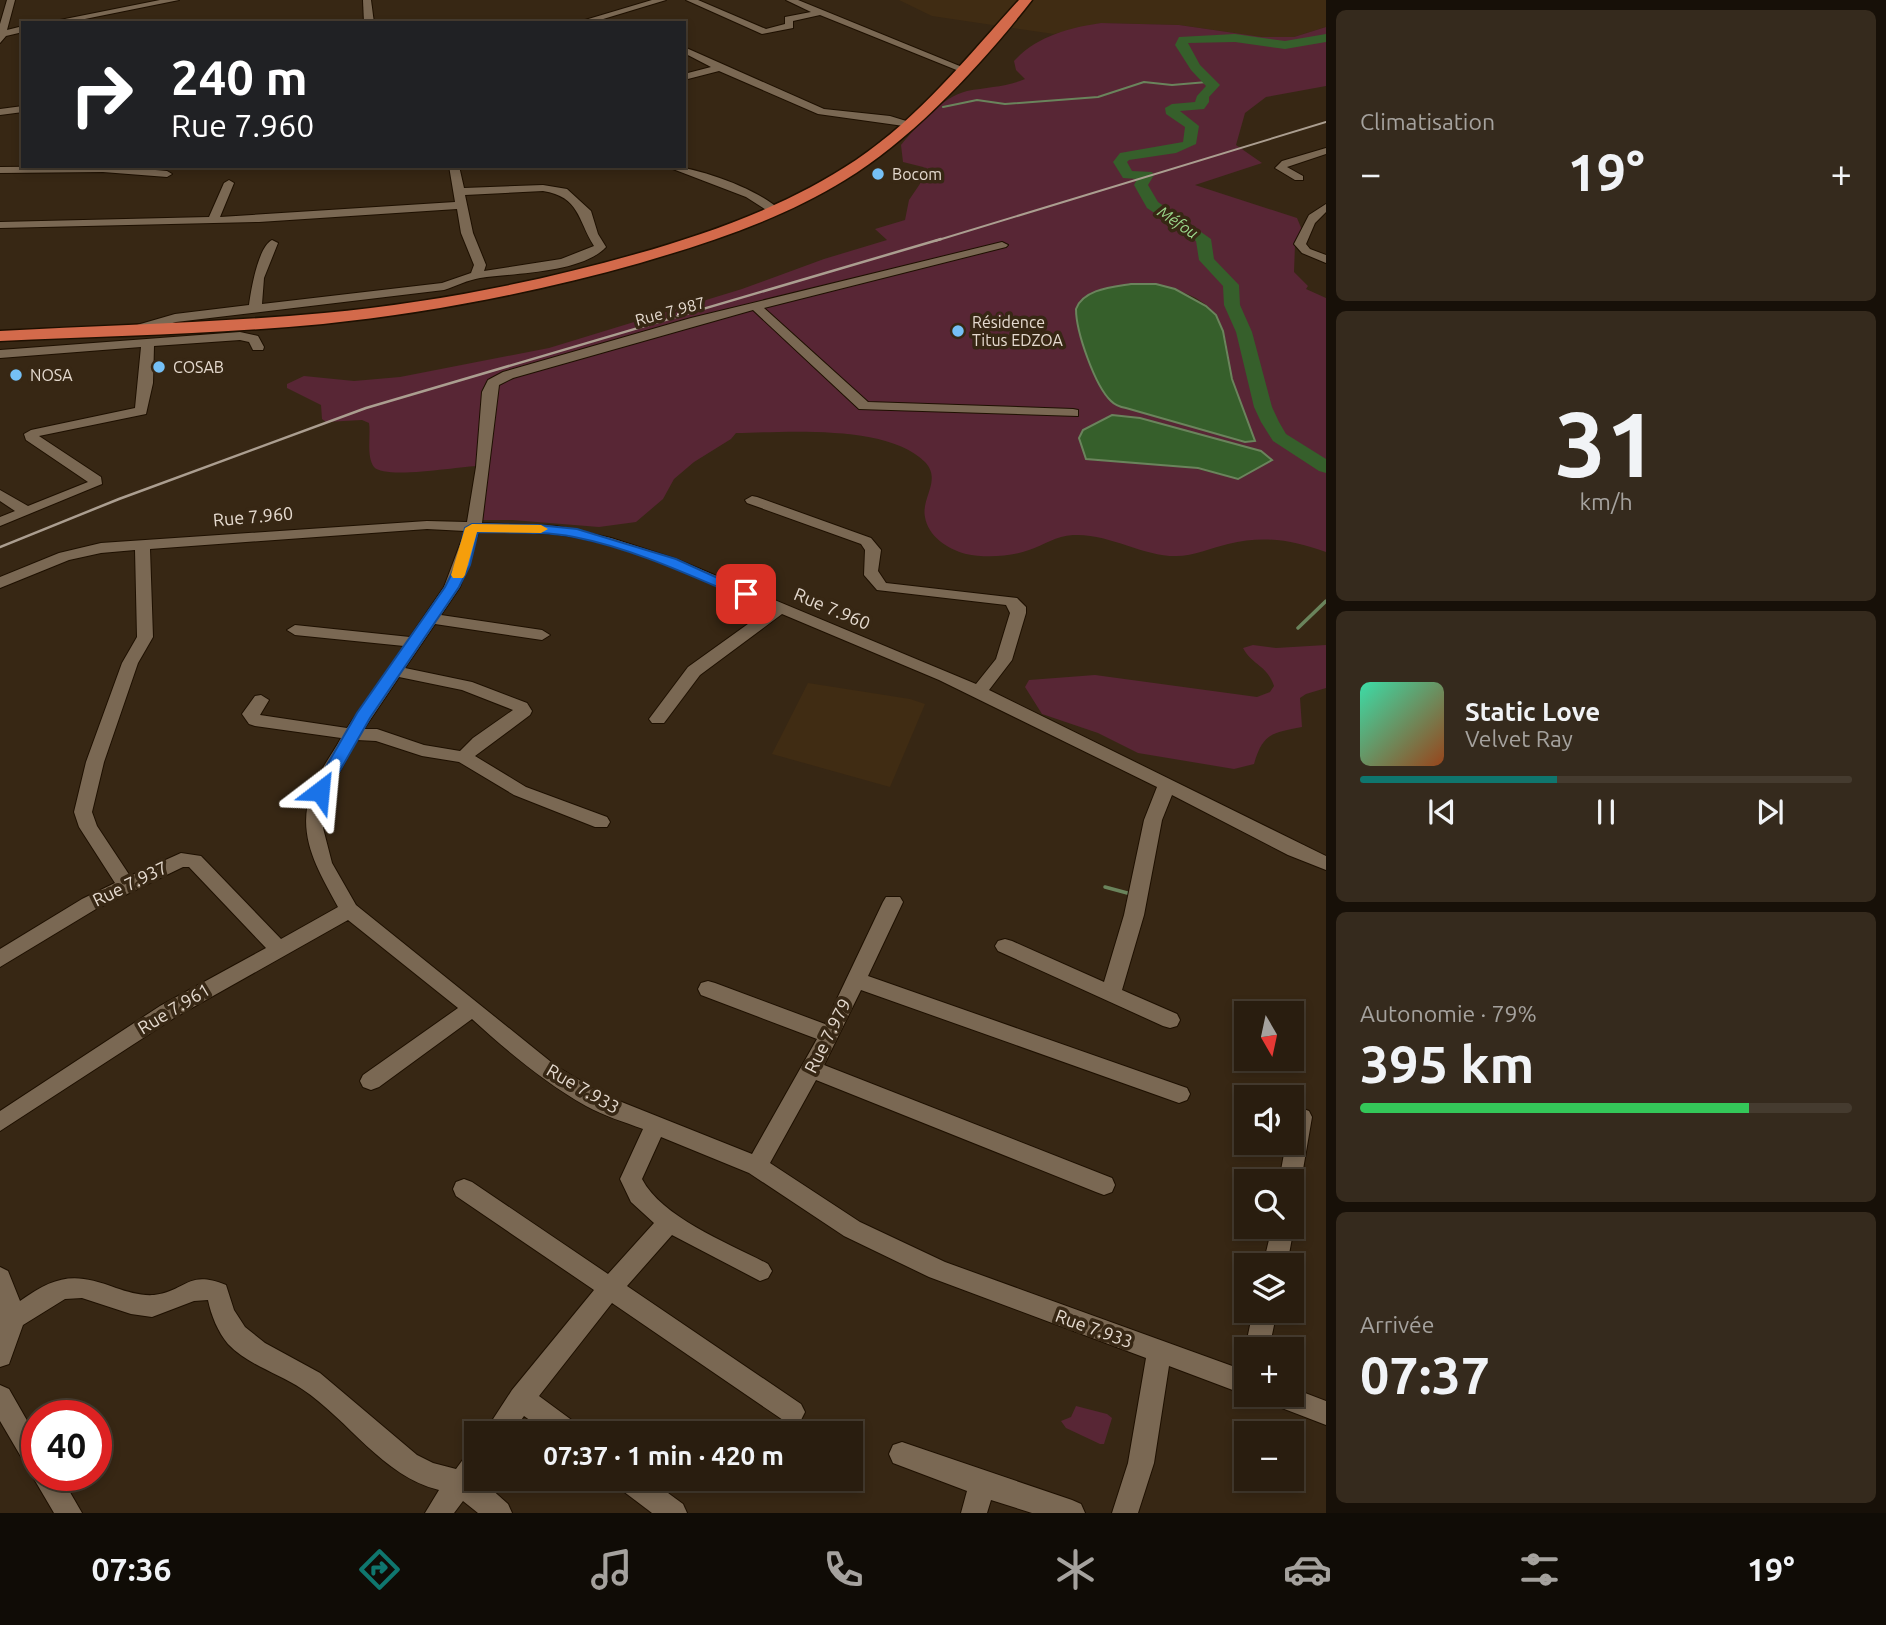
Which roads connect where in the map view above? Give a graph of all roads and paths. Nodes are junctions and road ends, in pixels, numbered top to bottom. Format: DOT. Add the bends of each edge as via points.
graph roads {
  1 [pos="175,0"];
  2 [pos="367,0"];
  3 [pos="662,0"];
  4 [pos="690,0"];
  5 [pos="790,0"];
  6 [pos="1026,0"];
  7 [pos="7,6"];
  8 [pos="818,13"];
  9 [pos="603,14"];
  10 [pos="55,21"];
  11 [pos="369,21"];
  12 [pos="584,21"];
  13 [pos="619,21"];
  14 [pos="21,30"];
  15 [pos="1,37"];
  16 [pos="686,51"];
  17 [pos="718,68"];
  18 [pos="962,69"];
  19 [pos="686,76"];
  20 [pos="21,109"];
  21 [pos="0,112"];
  22 [pos="911,124"];
  23 [pos="1326,151"];
  24 [pos="454,168"];
  25 [pos="676,168"];
  26 [pos="0,170"];
  27 [pos="167,174"];
  28 [pos="1299,178"];
  29 [pos="229,183"];
  30 [pos="459,198"];
  31 [pos="1326,207"];
  32 [pos="775,211"];
  33 [pos="213,220"];
  34 [pos="0,225"];
  35 [pos="272,243"];
  36 [pos="1002,245"];
  37 [pos="1326,259"];
  38 [pos="476,275"];
  39 [pos="756,307"];
  40 [pos="255,309"];
  41 [pos="141,328"];
  42 [pos="0,336"];
  43 [pos="148,344"];
  44 [pos="258,346"];
  45 [pos="0,354"];
  46 [pos="1073,413"];
  47 [pos="0,494"];
  48 [pos="752,500"];
  49 [pos="27,512"];
  50 [pos="0,522"];
  51 [pos="472,528"];
  52 [pos="142,545"];
  53 [pos="0,583"];
  54 [pos="780,608"];
  55 [pos="432,619"];
  56 [pos="295,630"];
  57 [pos="542,635"];
  58 [pos="415,642"];
  59 [pos="394,671"];
  60 [pos="978,692"];
  61 [pos="261,700"];
  62 [pos="658,719"];
  63 [pos="352,734"];
  64 [pos="464,757"];
  65 [pos="1167,785"];
  66 [pos="601,822"];
  67 [pos="1326,863"];
  68 [pos="127,885"];
  69 [pos="893,902"];
  70 [pos="349,909"];
  71 [pos="1006,946"];
  72 [pos="279,949"];
  73 [pos="0,959"];
  74 [pos="856,980"];
  75 [pos="708,989"];
  76 [pos="1111,993"];
  77 [pos="473,1008"];
  78 [pos="1170,1020"];
  79 [pos="830,1035"];
  80 [pos="812,1069"];
  81 [pos="371,1081"];
  82 [pos="1179,1094"];
  83 [pos="2,1124"];
  84 [pos="655,1126"];
  85 [pos="757,1166"];
  86 [pos="1104,1185"];
  87 [pos="464,1189"];
  88 [pos="669,1222"];
  89 [pos="760,1271"];
  90 [pos="0,1278"];
  91 [pos="610,1287"];
  92 [pos="14,1318"];
  93 [pos="1159,1352"];
  94 [pos="0,1356"];
  95 [pos="1234,1379"];
  96 [pos="0,1397"];
  97 [pos="521,1398"];
  98 [pos="1304,1405"];
  99 [pos="792,1412"];
  100 [pos="1326,1413"];
  101 [pos="505,1421"];
  102 [pos="552,1421"];
  103 [pos="21,1434"];
  104 [pos="902,1454"];
  105 [pos="464,1473"];
  106 [pos="464,1479"];
  107 [pos="982,1485"];
  108 [pos="55,1491"];
  109 [pos="482,1491"];
  110 [pos="644,1491"];
  111 [pos="69,1513"];
  112 [pos="438,1513"];
  113 [pos="499,1513"];
  114 [pos="674,1513"];
  115 [pos="974,1513"];
  116 [pos="1072,1513"];
  117 [pos="1125,1513"];
  1 -- 10 [label="street" via="88,10"];
  2 -- 11 [label="street"];
  3 -- 9 [label="street"];
  4 -- 8 [label="street" via="765,32 790,26 788,19"];
  5 -- 8 [label="street"];
  6 -- 18 [label="highway"];
  7 -- 15 [label="street"];
  8 -- 18 [label="street"];
  9 -- 12 [label="street"];
  9 -- 13 [label="street"];
  14 -- 15 [label="street"];
  16 -- 17 [label="street"];
  17 -- 19 [label="street"];
  17 -- 22 [label="street" via="822,112"];
  18 -- 22 [label="highway"];
  20 -- 21 [label="street"];
  22 -- 32 [label="highway" via="843,175"];
  23 -- 28 [label="street" via="1280,168"];
  24 -- 30 [label="street"];
  25 -- 32 [label="street" via="750,195"];
  26 -- 27 [label="street"];
  29 -- 33 [label="street"];
  30 -- 33 [label="street"];
  30 -- 38 [label="street" via="480,265"];
  30 -- 38 [label="street" via="543,188 563,191 586,211 600,247 558,264"];
  31 -- 37 [label="street" via="1310,221 1300,244"];
  32 -- 41 [label="highway" via="636,259 476,296 324,318"];
  33 -- 34 [label="street"];
  35 -- 40 [label="street" via="258,278"];
  36 -- 39 [label="street, Rue 7.987"];
  38 -- 40 [label="street" via="443,286"];
  39 -- 46 [label="street" via="864,406"];
  39 -- 51 [label="street, Rue 7.987" via="508,375 493,383 480,502"];
  40 -- 41 [label="street" via="175,318"];
  41 -- 42 [label="highway"];
  43 -- 44 [label="street" via="240,336 254,338"];
  43 -- 45 [label="street"];
  43 -- 49 [label="street" via="141,411 31,434 96,480 90,488"];
  47 -- 49 [label="street"];
  48 -- 60 [label="street" via="866,541 873,550 869,574 882,587 1000,599 1018,607 1004,660"];
  49 -- 50 [label="street"];
  51 -- 52 [label="street, Rue 7.960" via="427,525"];
  51 -- 54 [label="street, Rue 7.960" via="556,530 586,536 671,562"];
  51 -- 55 [label="street, Rue 7.933" via="463,565"];
  52 -- 53 [label="street, Rue 7.960" via="84,550"];
  52 -- 68 [label="street" via="145,637 130,663 95,762 83,812"];
  54 -- 60 [label="street, Rue 7.960"];
  54 -- 62 [label="street" via="694,671"];
  55 -- 57 [label="street"];
  55 -- 58 [label="street, Rue 7.933"];
  56 -- 58 [label="street"];
  58 -- 59 [label="street, Rue 7.933"];
  59 -- 63 [label="street, Rue 7.933"];
  59 -- 64 [label="street" via="466,686 521,707 524,711"];
  60 -- 65 [label="street, Rue 7.960"];
  61 -- 63 [label="street" via="251,714 255,720"];
  63 -- 64 [label="street"];
  63 -- 70 [label="street, Rue 7.933" via="320,791 314,828 323,863"];
  64 -- 66 [label="street" via="520,790"];
  65 -- 67 [label="street, Rue 7.960"];
  65 -- 76 [label="street" via="1153,820 1134,915"];
  68 -- 72 [label="street, Rue 7.937" via="181,860 194,861"];
  68 -- 73 [label="street, Rue 7.937"];
  69 -- 74 [label="street, Rue 7.979"];
  70 -- 72 [label="street, Rue 7.961"];
  70 -- 77 [label="street, Rue 7.933"];
  71 -- 76 [label="street"];
  72 -- 83 [label="street, Rue 7.961" via="167,1012"];
  74 -- 79 [label="street, Rue 7.979"];
  74 -- 82 [label="street"];
  75 -- 79 [label="street"];
  76 -- 78 [label="street"];
  77 -- 81 [label="street"];
  77 -- 84 [label="street, Rue 7.933" via="517,1048 573,1088"];
  79 -- 80 [label="street, Rue 7.979"];
  80 -- 85 [label="street, Rue 7.979"];
  80 -- 86 [label="street"];
  84 -- 85 [label="street, Rue 7.933"];
  84 -- 88 [label="street" via="631,1179 639,1195"];
  85 -- 93 [label="street, Rue 7.933" via="852,1229 899,1253 998,1295"];
  87 -- 91 [label="street"];
  88 -- 89 [label="street"];
  88 -- 91 [label="street"];
  90 -- 92 [label="street"];
  91 -- 97 [label="street"];
  91 -- 99 [label="street"];
  92 -- 94 [label="street"];
  92 -- 105 [label="street" via="61,1289 74,1287 151,1306 208,1287 218,1293 236,1335 311,1381 408,1464 430,1475"];
  93 -- 95 [label="street, Rue 7.933"];
  93 -- 117 [label="street" via="1141,1463"];
  96 -- 103 [label="street"];
  97 -- 101 [label="street"];
  97 -- 102 [label="street"];
  98 -- 100 [label="street"];
  104 -- 107 [label="street"];
  106 -- 112 [label="street"];
  107 -- 115 [label="street"];
  107 -- 116 [label="street"];
  108 -- 111 [label="street"];
  109 -- 113 [label="street"];
  110 -- 114 [label="street"];
}
